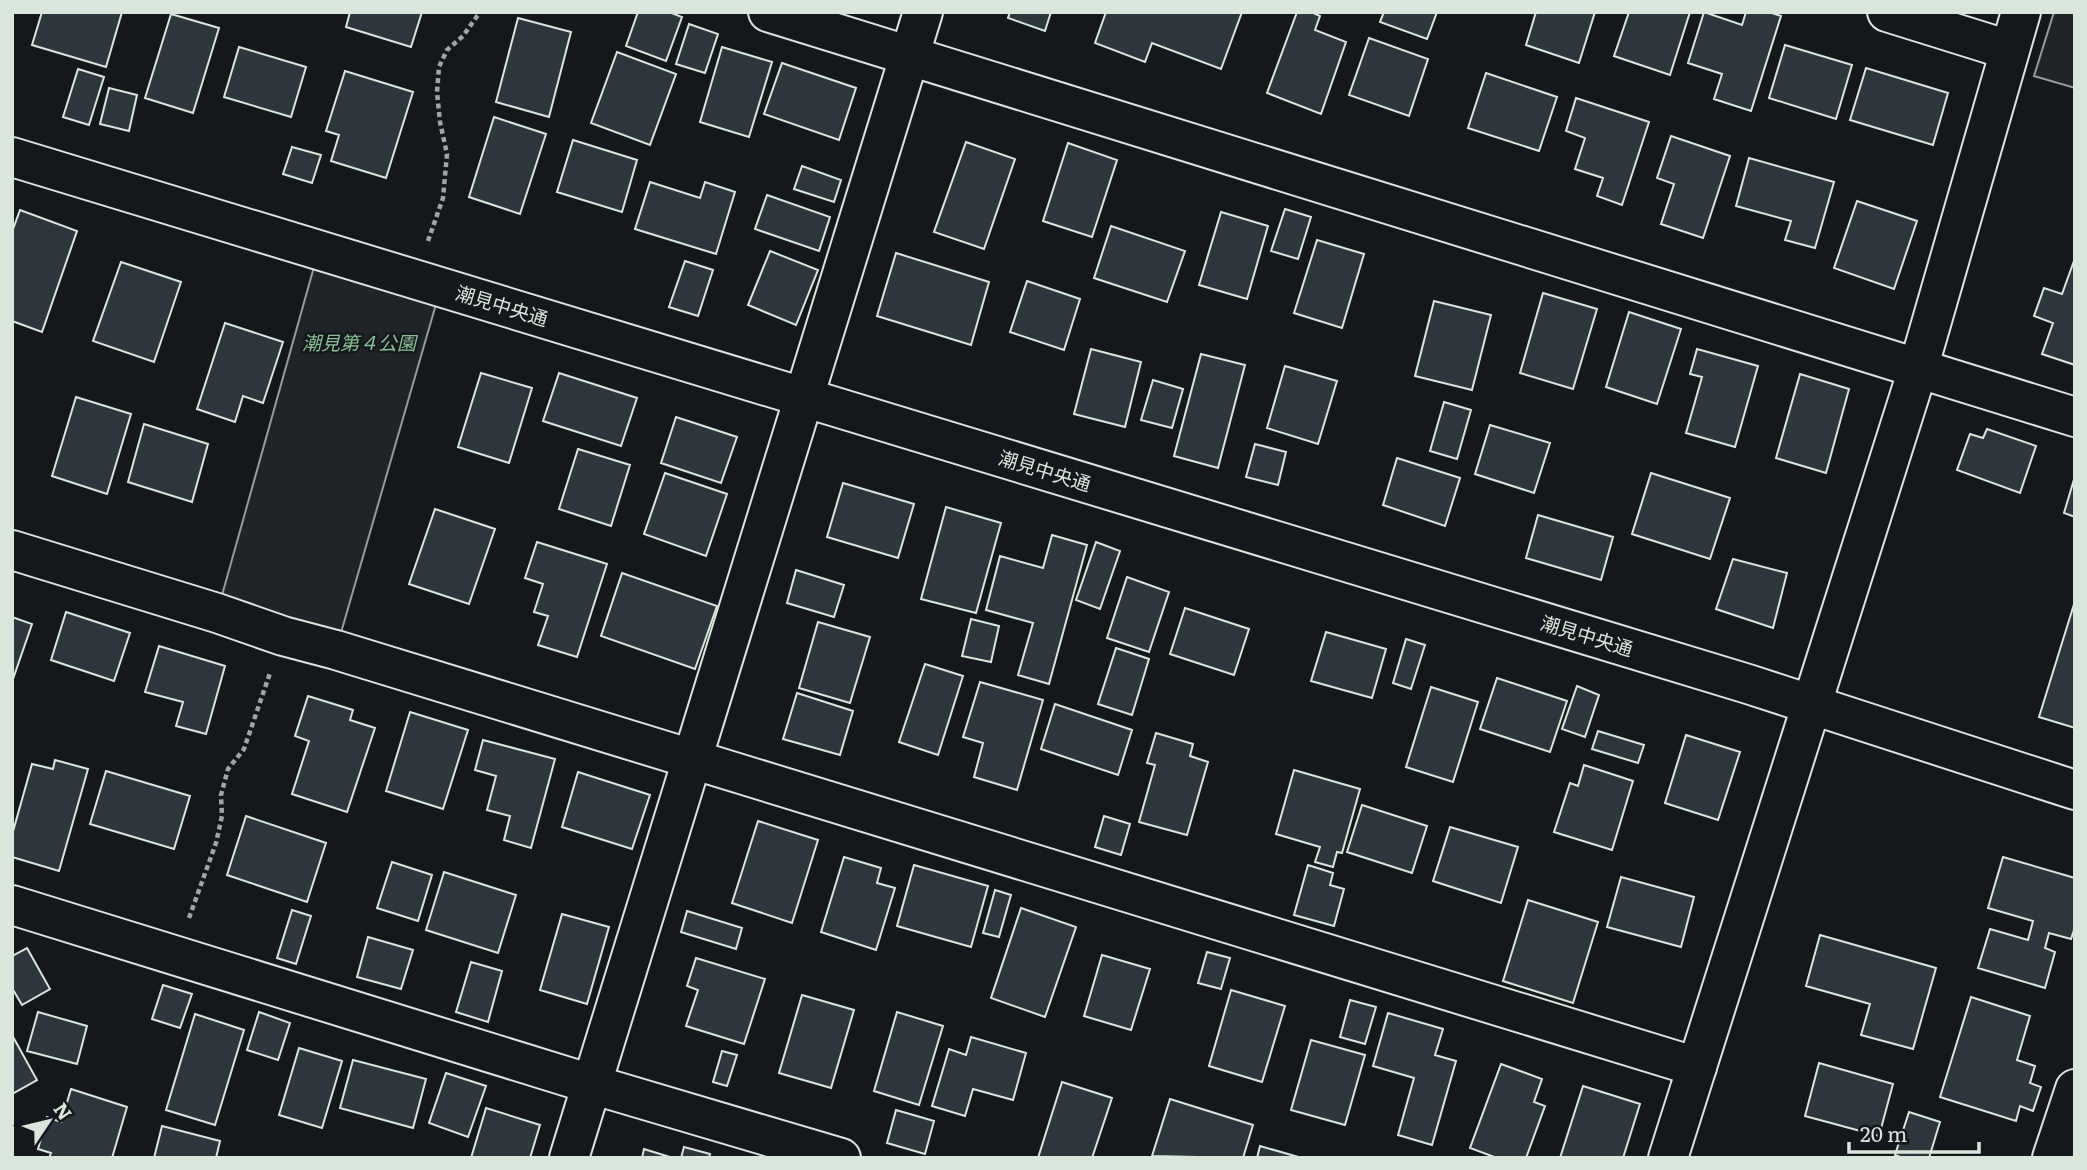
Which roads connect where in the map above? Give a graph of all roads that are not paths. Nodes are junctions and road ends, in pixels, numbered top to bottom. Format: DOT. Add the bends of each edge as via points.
graph roads {
  1 [pos="768,12"];
  2 [pos="923,12"];
  3 [pos="1887,12"];
  4 [pos="2021,12"];
  5 [pos="2010,50"];
  6 [pos="909,55"];
  7 [pos="12,157"];
  8 [pos="1918,369"];
  9 [pos="804,396"];
  10 [pos="2075,417"];
  11 [pos="12,550"];
  12 [pos="1813,705"];
  13 [pos="690,760"];
  14 [pos="2075,790"];
  15 [pos="12,905"];
  16 [pos="1697,1067"];
  17 [pos="591,1084"];
  18 [pos="2075,1089"];
  19 [pos="569,1158"];
  20 [pos="841,1158"];
  21 [pos="1668,1158"];
  22 [pos="2052,1158"];
  1 -- 6 [label="street"];
  2 -- 6 [label="street"];
  3 -- 5 [label="street"];
  4 -- 5 [label="street"];
  5 -- 8 [label="street"];
  6 -- 8 [label="street"];
  6 -- 9 [label="street"];
  7 -- 9 [label="street, 潮見中央通"];
  8 -- 10 [label="street"];
  8 -- 12 [label="street"];
  9 -- 12 [label="street, 潮見中央通"];
  9 -- 13 [label="street"];
  11 -- 13 [label="street"];
  12 -- 14 [label="street, 潮見中央通"];
  12 -- 16 [label="street"];
  13 -- 16 [label="street"];
  13 -- 17 [label="street"];
  15 -- 17 [label="street"];
  16 -- 21 [label="street"];
  17 -- 19 [label="street"];
  17 -- 20 [label="street"];
  18 -- 22 [label="street"];
}
